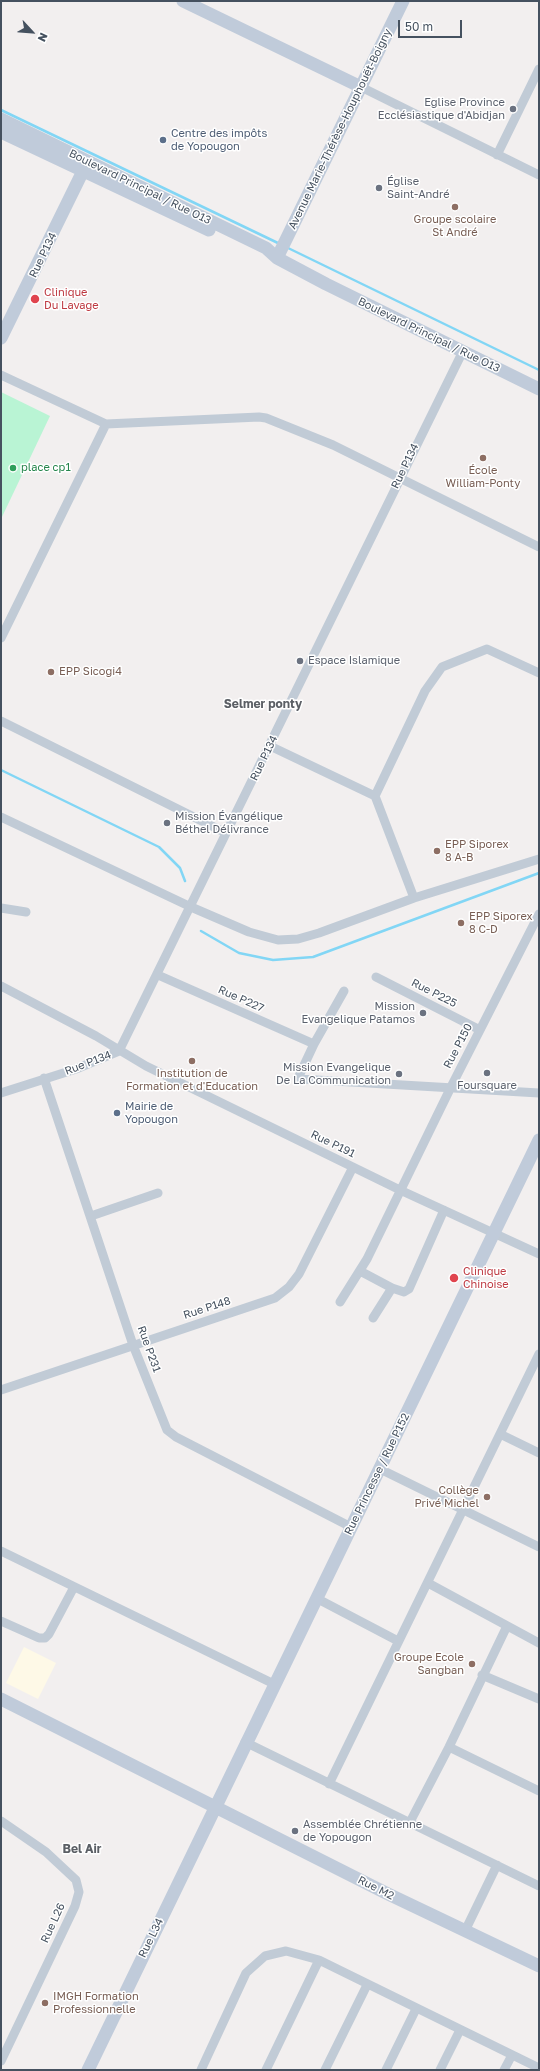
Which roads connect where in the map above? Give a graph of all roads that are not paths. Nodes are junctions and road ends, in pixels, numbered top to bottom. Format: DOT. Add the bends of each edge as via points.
graph roads {
  1 [pos="183,1"];
  2 [pos="403,1"];
  3 [pos="539,69"];
  4 [pos="361,87"];
  5 [pos="1,119"];
  6 [pos="1,132"];
  7 [pos="497,155"];
  8 [pos="83,171"];
  9 [pos="539,175"];
  10 [pos="277,258"];
  11 [pos="1,338"];
  12 [pos="462,351"];
  13 [pos="1,375"];
  14 [pos="539,389"];
  15 [pos="106,424"];
  16 [pos="399,478"];
  17 [pos="539,547"];
  18 [pos="1,638"];
  19 [pos="539,673"];
  20 [pos="1,721"];
  21 [pos="270,746"];
  22 [pos="375,796"];
  23 [pos="1,817"];
  24 [pos="226,832"];
  25 [pos="539,859"];
  26 [pos="414,898"];
  27 [pos="191,907"];
  28 [pos="1,908"];
  29 [pos="26,912"];
  30 [pos="539,914"];
  31 [pos="158,975"];
  32 [pos="376,977"];
  33 [pos="1,986"];
  34 [pos="344,991"];
  35 [pos="480,1030"];
  36 [pos="314,1044"];
  37 [pos="119,1051"];
  38 [pos="44,1078"];
  39 [pos="451,1087"];
  40 [pos="1,1093"];
  41 [pos="539,1093"];
  42 [pos="539,1140"];
  43 [pos="353,1167"];
  44 [pos="400,1190"];
  45 [pos="158,1193"];
  46 [pos="444,1210"];
  47 [pos="91,1216"];
  48 [pos="494,1232"];
  49 [pos="539,1254"];
  50 [pos="360,1271"];
  51 [pos="392,1288"];
  52 [pos="340,1302"];
  53 [pos="373,1318"];
  54 [pos="133,1345"];
  55 [pos="538,1357"];
  56 [pos="1,1390"];
  57 [pos="500,1434"];
  58 [pos="539,1453"];
  59 [pos="380,1469"];
  60 [pos="462,1509"];
  61 [pos="351,1527"];
  62 [pos="539,1547"];
  63 [pos="1,1551"];
  64 [pos="428,1583"];
  65 [pos="74,1587"];
  66 [pos="316,1598"];
  67 [pos="1,1621"];
  68 [pos="507,1626"];
  69 [pos="398,1641"];
  70 [pos="539,1643"];
  71 [pos="482,1675"];
  72 [pos="274,1684"];
  73 [pos="539,1699"];
  74 [pos="1,1700"];
  75 [pos="245,1742"];
  76 [pos="449,1747"];
  77 [pos="329,1784"];
  78 [pos="539,1791"];
  79 [pos="214,1807"];
  80 [pos="1,1821"];
  81 [pos="410,1822"];
  82 [pos="497,1865"];
  83 [pos="539,1886"];
  84 [pos="465,1931"];
  85 [pos="319,1960"];
  86 [pos="539,1966"];
  87 [pos="367,1985"];
  88 [pos="416,2009"];
  89 [pos="460,2030"];
  90 [pos="512,2055"];
  91 [pos="1,2061"];
  92 [pos="539,2068"];
  93 [pos="88,2070"];
  94 [pos="201,2070"];
  95 [pos="266,2070"];
  96 [pos="325,2070"];
  97 [pos="386,2070"];
  98 [pos="440,2070"];
  99 [pos="504,2070"];
  1 -- 4 [label="street"];
  2 -- 4 [label="street, Avenue Marie-Thérèse-Houphouët-Boigny"];
  3 -- 7 [label="street"];
  4 -- 7 [label="street"];
  4 -- 10 [label="street, Avenue Marie-Thérèse-Houphouët-Boigny"];
  5 -- 10 [label="street, Boulevard Principal / Rue O13" via="266,248"];
  6 -- 8 [label="street, Boulevard Principal / Rue O13"];
  7 -- 9 [label="street"];
  8 -- 10 [label="street, Boulevard Principal / Rue O13" via="262,255"];
  8 -- 11 [label="street, Rue P134"];
  10 -- 12 [label="street, Boulevard Principal / Rue O13"];
  12 -- 14 [label="street, Boulevard Principal / Rue O13"];
  12 -- 16 [label="street, Rue P134"];
  13 -- 15 [label="street"];
  15 -- 16 [label="street" via="259,417 333,445"];
  15 -- 18 [label="street"];
  16 -- 17 [label="street"];
  16 -- 21 [label="street, Rue P134"];
  19 -- 22 [label="street" via="487,649 442,667 425,691"];
  20 -- 24 [label="street"];
  21 -- 22 [label="street"];
  21 -- 24 [label="street, Rue P134"];
  22 -- 26 [label="street"];
  23 -- 27 [label="street"];
  24 -- 27 [label="street, Rue P134"];
  25 -- 26 [label="street"];
  26 -- 27 [label="street" via="319,933 298,939 278,940 249,932"];
  27 -- 31 [label="street, Rue P134"];
  28 -- 29 [label="street"];
  30 -- 35 [label="street, Rue P150"];
  31 -- 36 [label="street, Rue P227"];
  31 -- 37 [label="street, Rue P134"];
  32 -- 35 [label="street, Rue P225"];
  33 -- 37 [label="street, Rue P191" via="96,1036"];
  34 -- 36 [label="street"];
  35 -- 39 [label="street, Rue P150"];
  36 -- 39 [label="street" via="299,1076 300,1079"];
  37 -- 38 [label="street, Rue P134" via="76,1069"];
  37 -- 43 [label="street, Rue P191"];
  38 -- 40 [label="street, Rue P134"];
  38 -- 47 [label="street, Rue P231"];
  39 -- 41 [label="street"];
  39 -- 44 [label="street, Rue P150"];
  42 -- 48 [label="street, Rue Princesse / Rue P152"];
  43 -- 44 [label="street, Rue P191"];
  43 -- 54 [label="street, Rue P148" via="299,1274 289,1287 275,1298"];
  44 -- 46 [label="street, Rue P191"];
  44 -- 50 [label="street, Rue P150"];
  45 -- 47 [label="street"];
  46 -- 48 [label="street, Rue P191"];
  46 -- 51 [label="street" via="409,1290 404,1292"];
  47 -- 54 [label="street, Rue P231"];
  48 -- 49 [label="street, Rue P191"];
  48 -- 59 [label="street, Rue Princesse / Rue P152"];
  50 -- 51 [label="street"];
  50 -- 52 [label="street, Rue P150"];
  51 -- 53 [label="street"];
  54 -- 56 [label="street, Rue P148"];
  54 -- 61 [label="street, Rue P231" via="167,1430 171,1434"];
  55 -- 57 [label="street"];
  57 -- 58 [label="street"];
  57 -- 60 [label="street"];
  59 -- 60 [label="street"];
  59 -- 61 [label="street, Rue Princesse / Rue P152"];
  60 -- 62 [label="street"];
  60 -- 64 [label="street"];
  61 -- 66 [label="street, Rue Princesse / Rue P152"];
  63 -- 65 [label="street"];
  64 -- 68 [label="street"];
  64 -- 69 [label="street"];
  65 -- 67 [label="street" via="49,1634 44,1638"];
  65 -- 72 [label="street"];
  66 -- 69 [label="street"];
  66 -- 72 [label="street, Rue Princesse / Rue P152"];
  68 -- 70 [label="street"];
  68 -- 71 [label="street"];
  69 -- 77 [label="street"];
  71 -- 73 [label="street"];
  71 -- 76 [label="street"];
  72 -- 75 [label="street, Rue Princesse / Rue P152"];
  74 -- 79 [label="street, Rue M2"];
  75 -- 77 [label="street"];
  75 -- 79 [label="street, Rue Princesse / Rue P152"];
  76 -- 78 [label="street"];
  76 -- 81 [label="street"];
  77 -- 81 [label="street"];
  79 -- 84 [label="street, Rue M2"];
  79 -- 93 [label="street, Rue L34"];
  80 -- 91 [label="street, Rue L26" via="46,1852 76,1880 78,1892 75,1906"];
  81 -- 82 [label="street"];
  82 -- 83 [label="street"];
  82 -- 84 [label="street"];
  84 -- 86 [label="street, Rue M2"];
  85 -- 87 [label="street"];
  85 -- 94 [label="street" via="286,1951 265,1956 246,1973"];
  85 -- 95 [label="street"];
  87 -- 88 [label="street"];
  87 -- 96 [label="street"];
  88 -- 89 [label="street"];
  88 -- 97 [label="street"];
  89 -- 90 [label="street"];
  89 -- 98 [label="street"];
  90 -- 92 [label="street"];
  90 -- 99 [label="street"];
}
